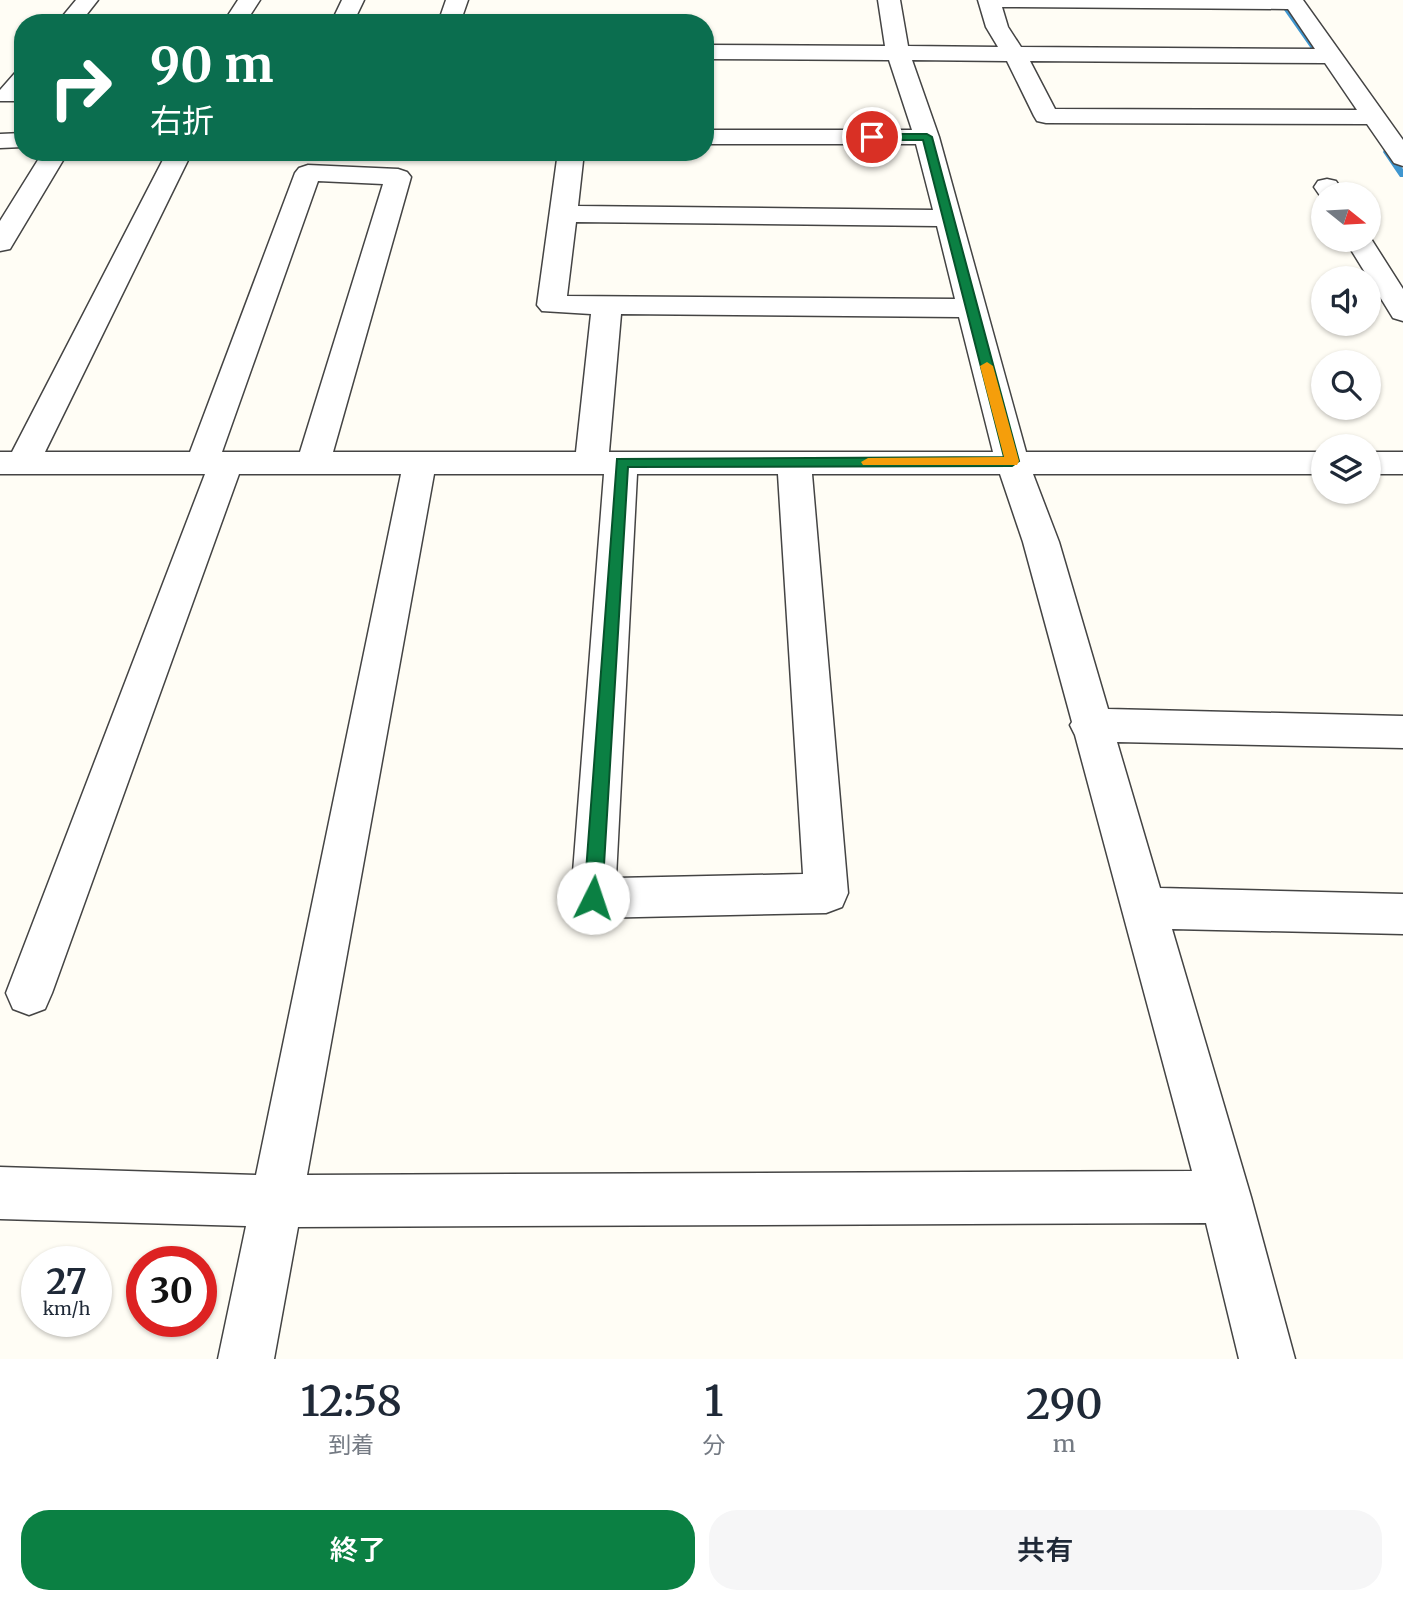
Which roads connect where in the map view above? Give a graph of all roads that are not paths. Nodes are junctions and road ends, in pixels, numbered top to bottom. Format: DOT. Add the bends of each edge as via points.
graph roads {
  1 [pos="87,0"];
  2 [pos="889,0"];
  3 [pos="1288,2"];
  4 [pos="75,14"];
  5 [pos="714,52"];
  6 [pos="898,54"];
  7 [pos="1014,54"];
  8 [pos="1324,56"];
  9 [pos="1366,117"];
  10 [pos="714,137"];
  11 [pos="927,137"];
  12 [pos="1403,158"];
  13 [pos="50,161"];
  14 [pos="175,161"];
  15 [pos="570,161"];
  16 [pos="563,214"];
  17 [pos="948,218"];
  18 [pos="0,243"];
  19 [pos="1366,252"];
  20 [pos="607,305"];
  21 [pos="971,308"];
  22 [pos="1403,312"];
  23 [pos="1012,461"];
  24 [pos="420,462"];
  25 [pos="11,463"];
  26 [pos="214,463"];
  27 [pos="313,463"];
  28 [pos="606,463"];
  29 [pos="794,463"];
  30 [pos="1311,463"];
  31 [pos="1381,463"];
  32 [pos="1403,463"];
  33 [pos="1090,725"];
  34 [pos="1403,732"];
  35 [pos="1144,908"];
  36 [pos="1403,914"];
  37 [pos="29,993"];
  38 [pos="0,1192"];
  39 [pos="1225,1197"];
  40 [pos="275,1201"];
  41 [pos="246,1359"];
  42 [pos="1266,1359"];
  1 -- 4 [label="street"];
  2 -- 6 [label="street"];
  3 -- 7 [label="street" via="989,0 997,27"];
  3 -- 8 [label="street"];
  5 -- 6 [label="street"];
  6 -- 7 [label="street"];
  6 -- 11 [label="street"];
  7 -- 8 [label="street"];
  7 -- 9 [label="street" via="1046,116"];
  8 -- 9 [label="street"];
  9 -- 12 [label="street"];
  10 -- 11 [label="street"];
  11 -- 17 [label="street"];
  13 -- 18 [label="street"];
  14 -- 25 [label="street"];
  15 -- 16 [label="street"];
  16 -- 17 [label="street"];
  16 -- 20 [label="street" via="552,304"];
  17 -- 21 [label="street"];
  19 -- 22 [label="street"];
  20 -- 21 [label="street"];
  20 -- 28 [label="street"];
  21 -- 23 [label="street"];
  23 -- 29 [label="street"];
  23 -- 30 [label="street"];
  23 -- 33 [label="street" via="1041,542"];
  24 -- 27 [label="street"];
  24 -- 28 [label="street"];
  24 -- 40 [label="street"];
  25 -- 26 [label="street"];
  26 -- 27 [label="street"];
  26 -- 27 [label="street" via="309,173 398,177"];
  26 -- 37 [label="street"];
  28 -- 29 [label="street"];
  28 -- 29 [label="street" via="593,898 826,893"];
  31 -- 32 [label="street"];
  33 -- 34 [label="street"];
  33 -- 35 [label="street"];
  35 -- 36 [label="street"];
  35 -- 39 [label="street"];
  38 -- 40 [label="street"];
  39 -- 40 [label="street"];
  39 -- 42 [label="street"];
  40 -- 41 [label="street"];
}
